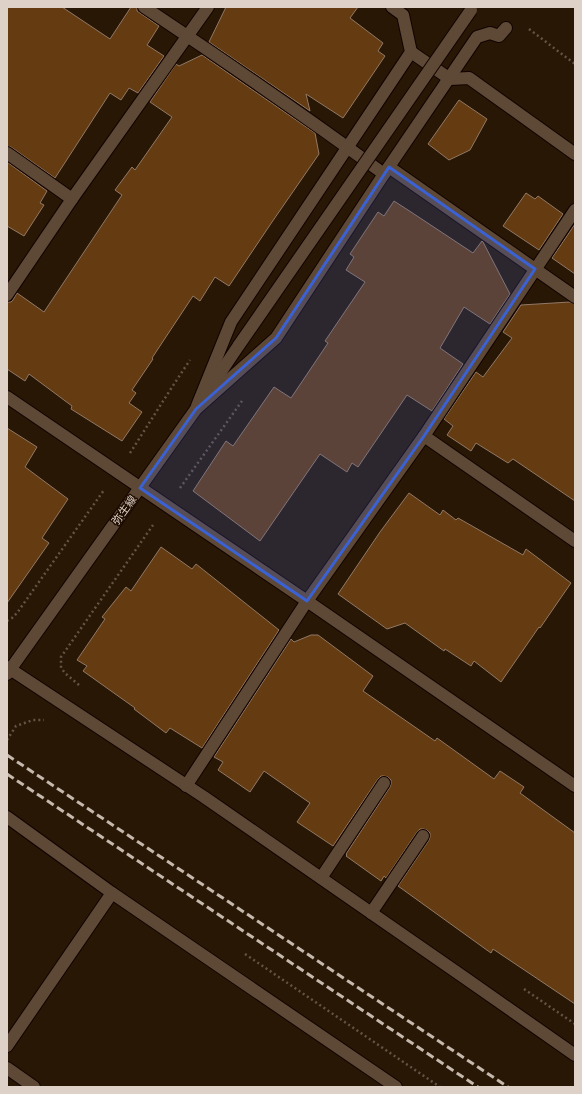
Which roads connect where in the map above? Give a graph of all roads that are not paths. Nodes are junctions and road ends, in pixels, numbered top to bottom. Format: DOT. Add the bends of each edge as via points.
graph roads {
  1 [pos="144,7"];
  2 [pos="208,7"];
  3 [pos="392,7"];
  4 [pos="470,8"];
  5 [pos="506,28"];
  6 [pos="187,36"];
  7 [pos="411,52"];
  8 [pos="450,79"];
  9 [pos="347,147"];
  10 [pos="7,153"];
  11 [pos="575,154"];
  12 [pos="386,171"];
  13 [pos="72,198"];
  14 [pos="575,210"];
  15 [pos="535,269"];
  16 [pos="7,295"];
  17 [pos="575,297"];
  18 [pos="7,397"];
  19 [pos="196,408"];
  20 [pos="424,436"];
  21 [pos="140,488"];
  22 [pos="575,541"];
  23 [pos="307,602"];
  24 [pos="8,670"];
  25 [pos="384,782"];
  26 [pos="186,786"];
  27 [pos="575,786"];
  28 [pos="7,817"];
  29 [pos="423,836"];
  30 [pos="321,878"];
  31 [pos="112,893"];
  32 [pos="371,913"];
  33 [pos="7,1046"];
  34 [pos="575,1055"];
  35 [pos="7,1068"];
  36 [pos="34,1087"];
  37 [pos="396,1087"];
  1 -- 6 [label="street"];
  2 -- 6 [label="street"];
  3 -- 7 [label="street" via="403,15"];
  4 -- 19 [label="street, 弥生線, bridge"];
  5 -- 8 [label="street" via="500,36 490,33 478,37"];
  6 -- 9 [label="street"];
  6 -- 13 [label="street"];
  7 -- 8 [label="street"];
  7 -- 9 [label="street"];
  8 -- 11 [label="street" via="469,78"];
  8 -- 12 [label="street"];
  9 -- 12 [label="street"];
  9 -- 19 [label="street" via="230,322"];
  10 -- 13 [label="street"];
  12 -- 15 [label="street"];
  12 -- 19 [label="street" via="276,338"];
  13 -- 16 [label="street"];
  14 -- 15 [label="street"];
  15 -- 17 [label="street"];
  15 -- 20 [label="street"];
  18 -- 21 [label="street"];
  19 -- 21 [label="street, 弥生線"];
  20 -- 22 [label="street"];
  20 -- 23 [label="street"];
  21 -- 23 [label="street"];
  21 -- 24 [label="street, 弥生線"];
  23 -- 26 [label="street"];
  23 -- 27 [label="street"];
  24 -- 26 [label="street"];
  25 -- 30 [label="street"];
  26 -- 30 [label="street"];
  28 -- 31 [label="street"];
  29 -- 32 [label="street"];
  30 -- 32 [label="street"];
  31 -- 33 [label="street"];
  31 -- 37 [label="street"];
  32 -- 34 [label="street"];
  35 -- 36 [label="street"];
}
